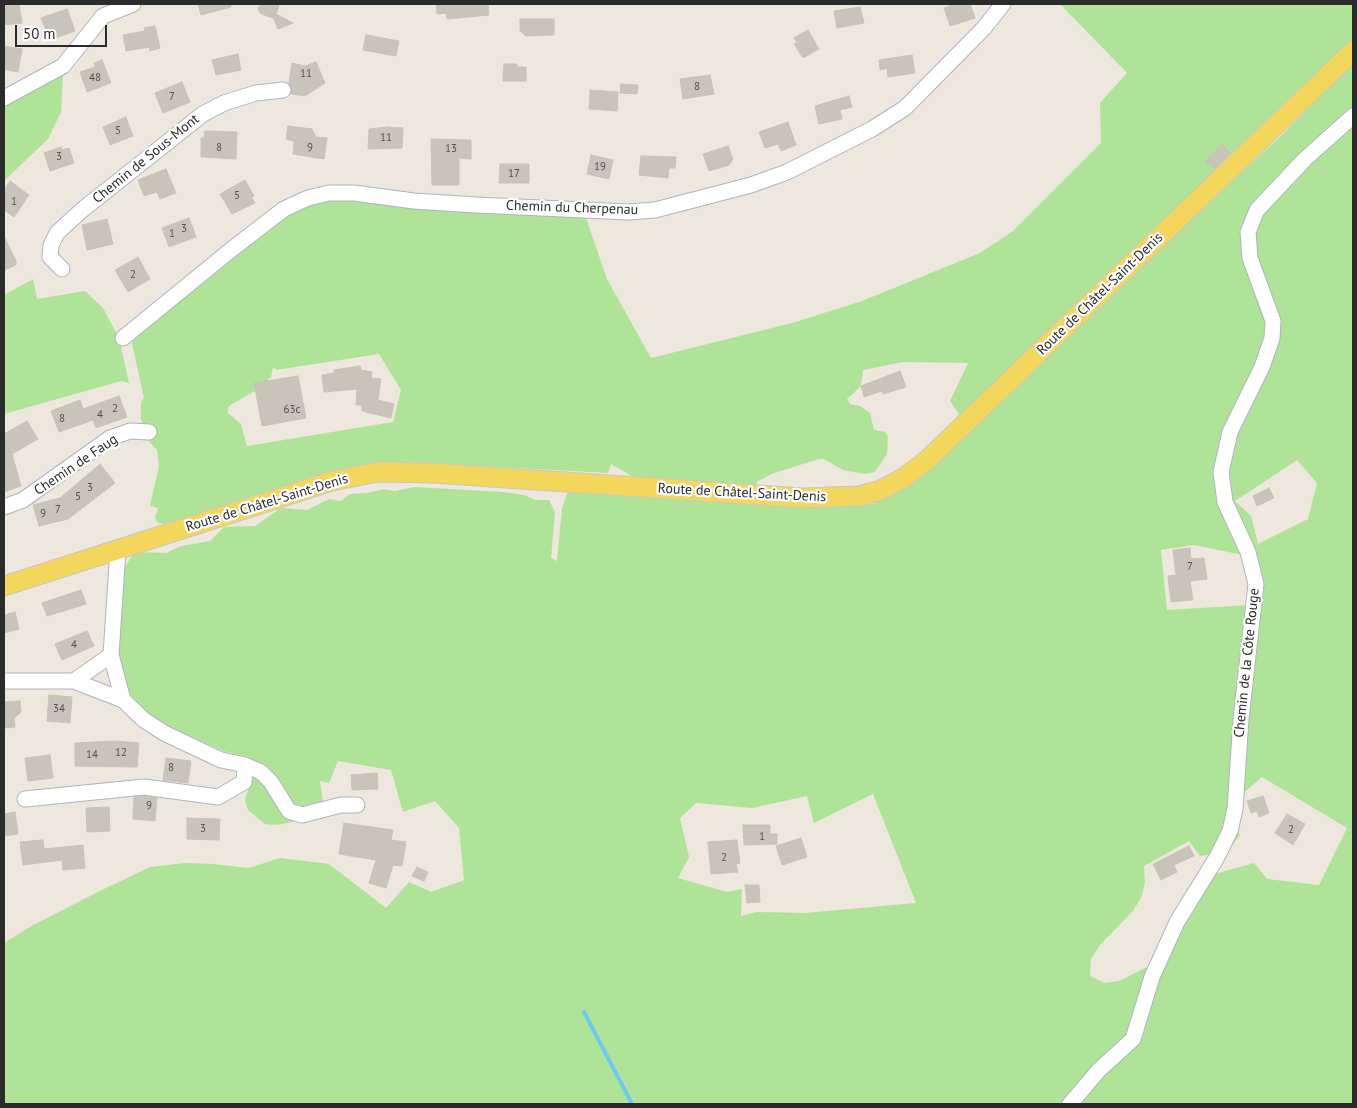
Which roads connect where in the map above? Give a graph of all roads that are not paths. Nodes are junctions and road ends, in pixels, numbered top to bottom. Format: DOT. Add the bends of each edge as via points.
graph roads {
  1 [pos="133,4"];
  2 [pos="1003,4"];
  3 [pos="104,10"];
  4 [pos="1353,52"];
  5 [pos="283,90"];
  6 [pos="4,98"];
  7 [pos="1353,116"];
  8 [pos="62,269"];
  9 [pos="124,338"];
  10 [pos="149,432"];
  11 [pos="4,507"];
  12 [pos="118,550"];
  13 [pos="4,586"];
  14 [pos="111,655"];
  15 [pos="4,681"];
  16 [pos="74,681"];
  17 [pos="123,700"];
  18 [pos="245,765"];
  19 [pos="25,799"];
  20 [pos="357,805"];
  21 [pos="1070,1104"];
  1 -- 3 [label="street"];
  2 -- 9 [label="street, Chemin du Cherpenau" via="984,28 905,108 872,129 787,172 655,210 628,212 414,201 354,193 328,193 308,198 284,209"];
  3 -- 6 [label="street" via="63,66"];
  4 -- 12 [label="main road, Route de Châtel-Saint-Denis" via="927,460 881,490 859,496 803,498 378,472 332,481"];
  5 -- 8 [label="street, Chemin de Sous-Mont" via="256,93 203,114 90,204 57,234 51,245 50,257"];
  7 -- 21 [label="street, Chemin de la Côte Rouge" via="1305,159 1257,210 1248,232 1250,258 1273,321 1272,338 1262,367 1230,432 1221,472 1224,502 1248,552 1256,584 1235,809 1230,831 1177,922 1152,977 1133,1039 1099,1070"];
  10 -- 11 [label="street, Chemin de Faug" via="130,430 110,438 23,500"];
  12 -- 13 [label="main road, Route de Châtel-Saint-Denis"];
  12 -- 14 [label="street"];
  14 -- 16 [label="street"];
  14 -- 17 [label="street"];
  15 -- 16 [label="street"];
  16 -- 17 [label="street"];
  17 -- 18 [label="street" via="164,733 221,760"];
  18 -- 19 [label="street" via="244,782 218,797 144,787"];
  18 -- 20 [label="street" via="261,772 271,782 289,811 302,815 341,805"];
}
